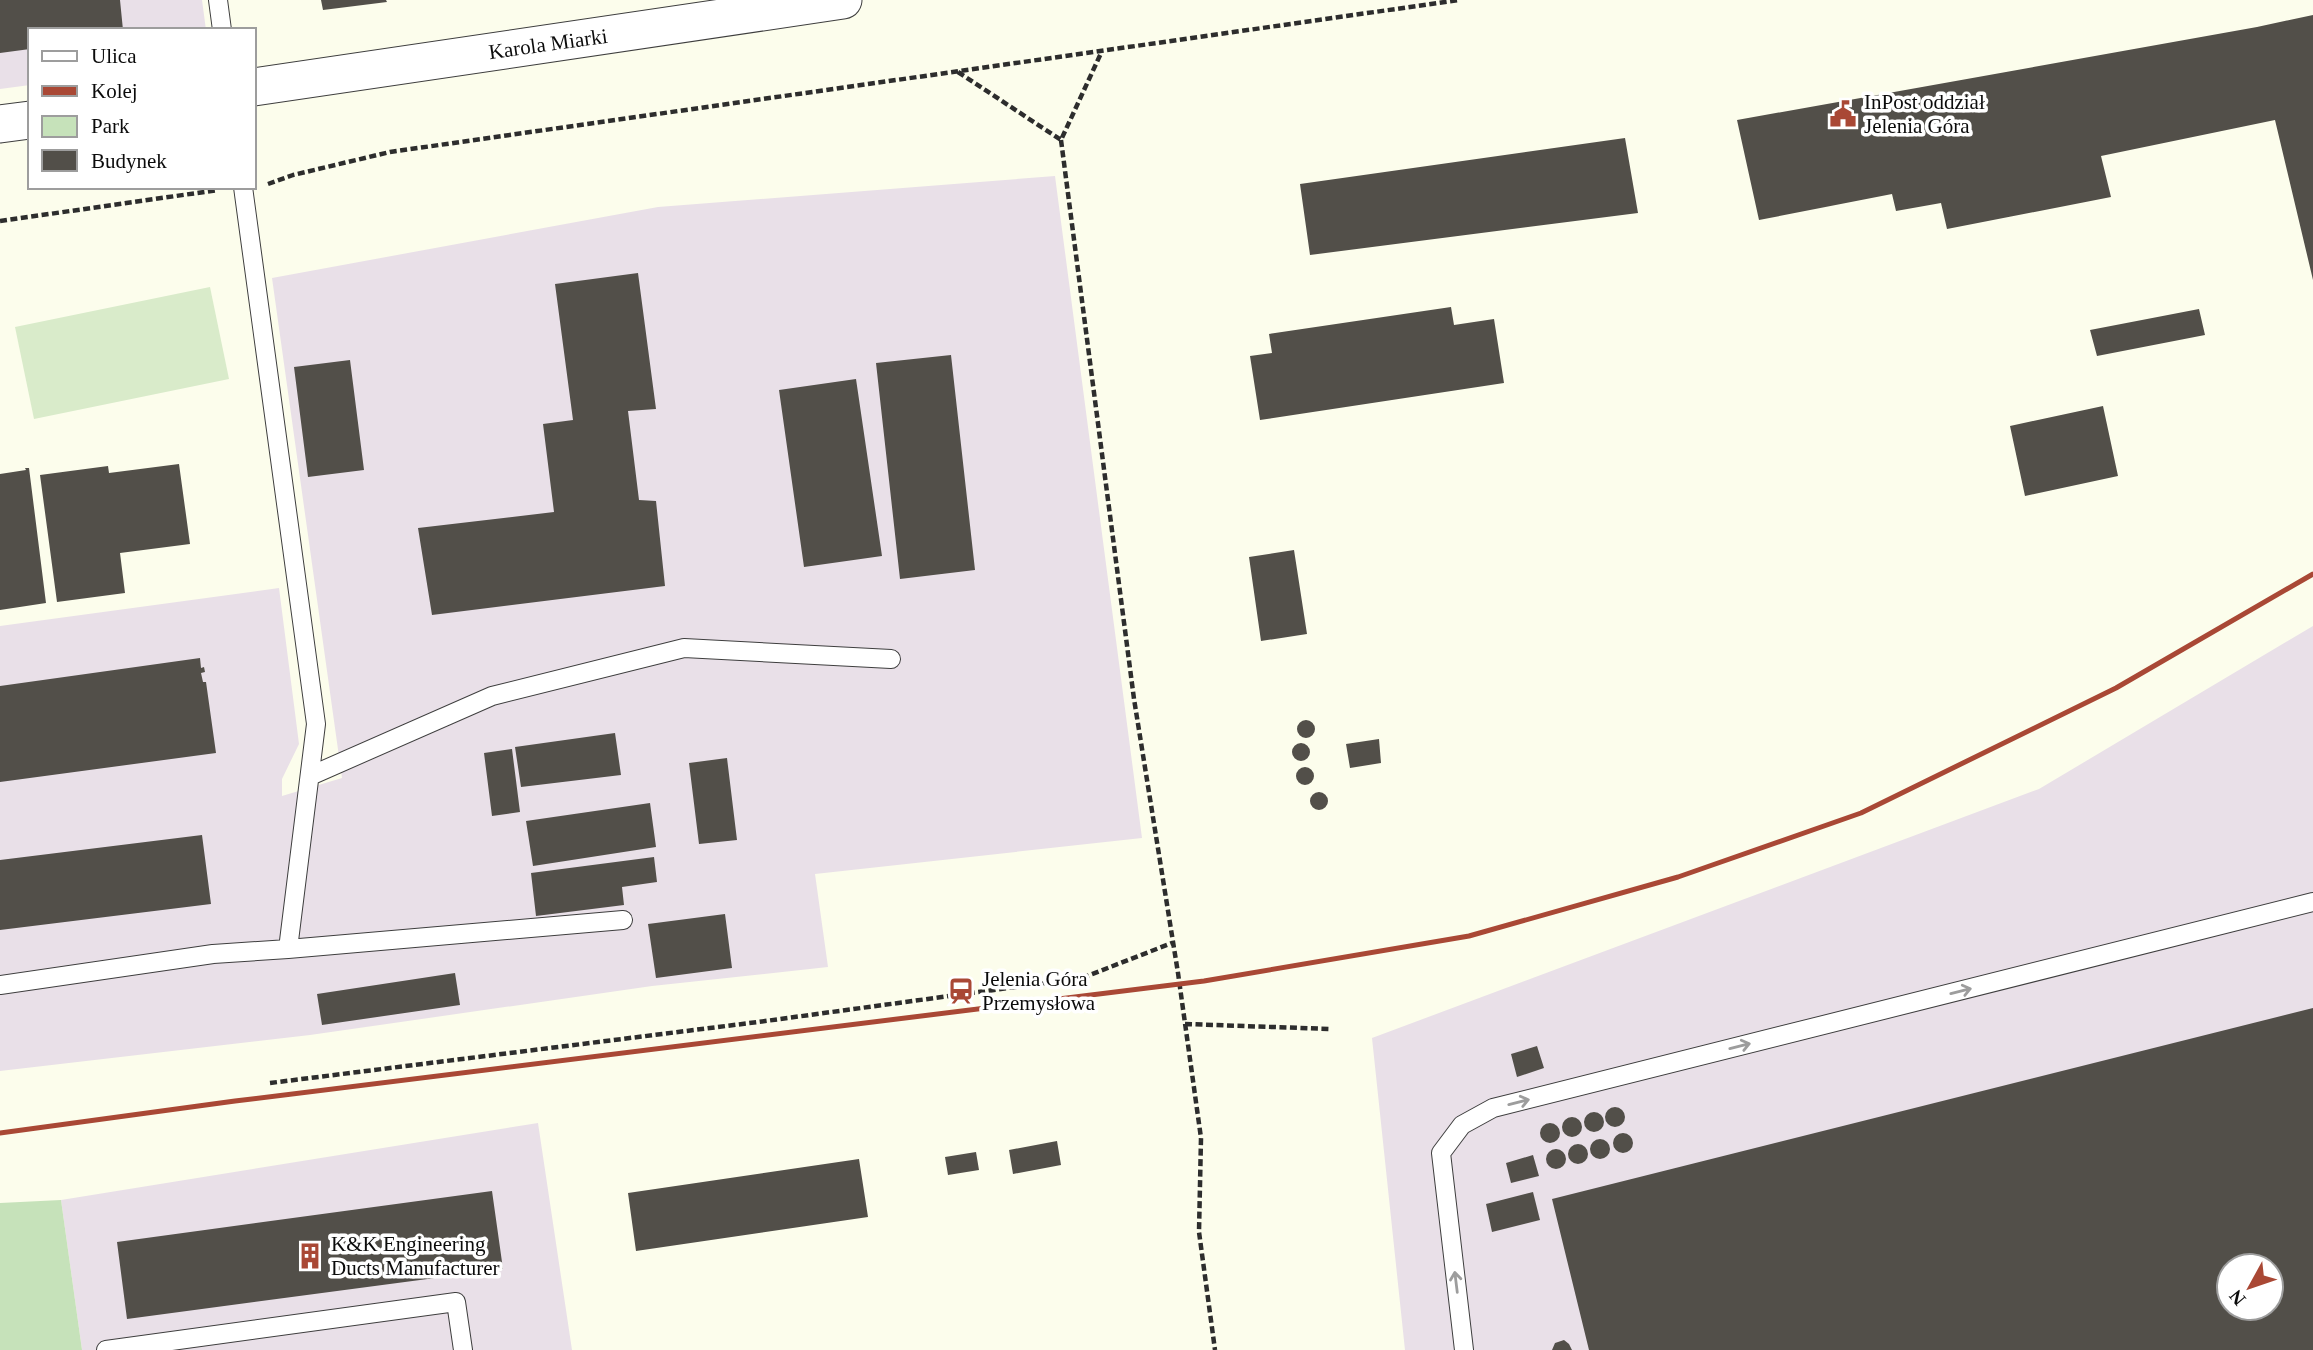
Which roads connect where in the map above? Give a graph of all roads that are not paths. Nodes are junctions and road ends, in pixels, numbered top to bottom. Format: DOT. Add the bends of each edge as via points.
graph roads {
  1 [pos="218,0"];
  2 [pos="843,0"];
  3 [pos="222,28"];
  4 [pos="256,87"];
  5 [pos="28,120"];
  6 [pos="0,124"];
  7 [pos="251,189"];
  8 [pos="891,659"];
  9 [pos="310,776"];
  10 [pos="2313,902"];
  11 [pos="623,920"];
  12 [pos="288,949"];
  13 [pos="0,985"];
  14 [pos="106,1350"];
  15 [pos="463,1350"];
  16 [pos="1464,1350"];
  1 -- 3 [label="lane"];
  2 -- 4 [label="street, Karola Miarki"];
  5 -- 6 [label="street"];
  7 -- 9 [label="lane" via="316,724"];
  8 -- 9 [label="lane" via="684,648 492,696"];
  9 -- 12 [label="lane"];
  16 -- 10 [label="lane, one-way" via="1441,1153 1462,1125 1507,1105"];
  11 -- 12 [label="lane"];
  12 -- 13 [label="lane" via="213,954"];
  14 -- 15 [label="lane" via="456,1302"];
}
